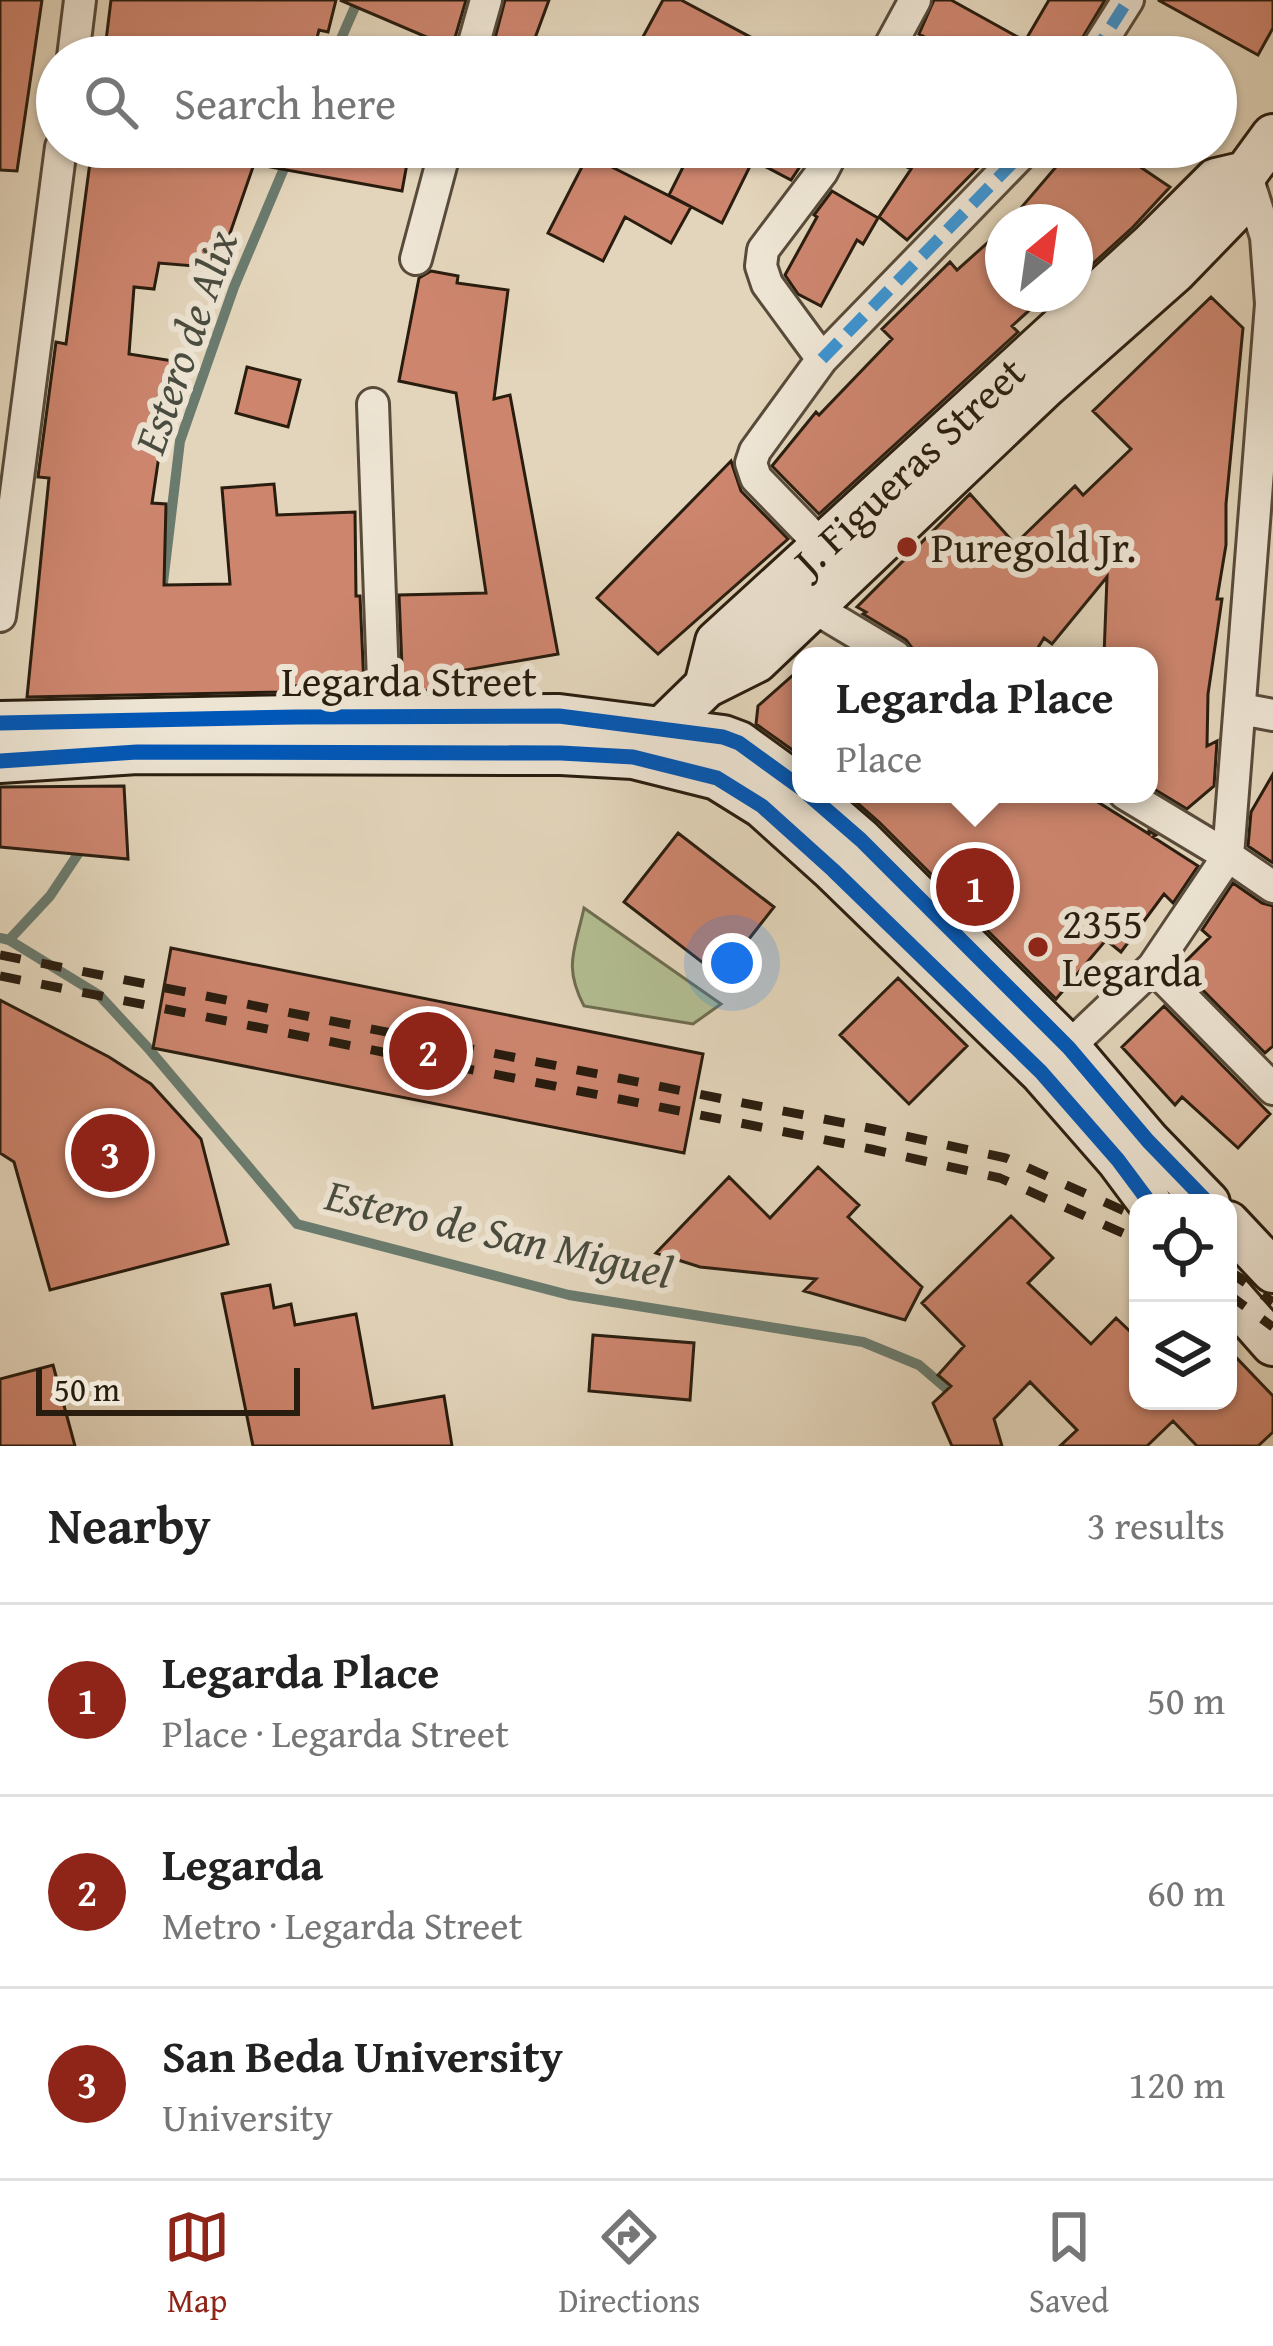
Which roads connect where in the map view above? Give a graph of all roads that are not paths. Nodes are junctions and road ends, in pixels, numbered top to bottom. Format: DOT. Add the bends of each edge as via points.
graph roads {
  1 [pos="80,0"];
  2 [pos="486,0"];
  3 [pos="915,0"];
  4 [pos="1128,0"];
  5 [pos="76,36"];
  6 [pos="476,36"];
  7 [pos="895,36"];
  8 [pos="1105,36"];
  9 [pos="1273,136"];
  10 [pos="58,168"];
  11 [pos="440,168"];
  12 [pos="824,168"];
  13 [pos="1008,168"];
  14 [pos="1246,173"];
  15 [pos="416,259"];
  16 [pos="822,359"];
  17 [pos="373,404"];
  18 [pos="945,458"];
  19 [pos="821,545"];
  20 [pos="813,607"];
  21 [pos="0,616"];
  22 [pos="880,647"];
  23 [pos="706,686"];
  24 [pos="1241,709"];
  25 [pos="1273,715"];
  26 [pos="0,723"];
  27 [pos="385,735"];
  28 [pos="647,742"];
  29 [pos="0,761"];
  30 [pos="792,782"];
  31 [pos="818,803"];
  32 [pos="1140,803"];
  33 [pos="1228,856"];
  34 [pos="1273,887"];
  35 [pos="1153,967"];
  36 [pos="1055,1060"];
  37 [pos="1273,1089"];
  38 [pos="1143,1194"];
  39 [pos="1199,1194"];
  40 [pos="1237,1233"];
  41 [pos="1273,1271"];
  42 [pos="1236,1302"];
  43 [pos="1273,1344"];
  1 -- 5 [label="street"];
  2 -- 6 [label="street"];
  3 -- 7 [label="street"];
  4 -- 8 [label="street"];
  9 -- 14 [label="main road, J. Figueras Street"];
  10 -- 21 [label="street"];
  11 -- 15 [label="street"];
  12 -- 16 [label="street" via="763,250 761,266"];
  13 -- 16 [label="street"];
  14 -- 18 [label="main road, J. Figueras Street" via="1237,207 1175,271 1044,387"];
  14 -- 24 [label="street" via="1266,238 1271,304"];
  16 -- 19 [label="street" via="751,464"];
  17 -- 27 [label="street"];
  18 -- 19 [label="main road, J. Figueras Street"];
  18 -- 20 [label="main road, J. Figueras Street"];
  19 -- 23 [label="main road, J. Figueras Street" via="717,642"];
  20 -- 22 [label="street"];
  20 -- 23 [label="main road, J. Figueras Street" via="756,661"];
  23 -- 28 [label="main road, J. Figueras Street"];
  24 -- 25 [label="street"];
  24 -- 33 [label="street"];
  26 -- 27 [label="main road, Legarda Street"];
  27 -- 28 [label="main road, Legarda Street" via="559,716"];
  27 -- 29 [label="main road, Legarda Street" via="298,751"];
  28 -- 30 [label="main road, Legarda Street" via="723,736"];
  28 -- 36 [label="main road, Legarda Street" via="762,806"];
  31 -- 36 [label="main road, Legarda Street" via="861,840"];
  32 -- 33 [label="street"];
  33 -- 34 [label="street"];
  33 -- 35 [label="street"];
  35 -- 36 [label="street"];
  35 -- 37 [label="street"];
  36 -- 38 [label="main road, Legarda Street"];
  36 -- 39 [label="main road, Legarda Street"];
  40 -- 41 [label="main road"];
  42 -- 43 [label="main road"];
}
